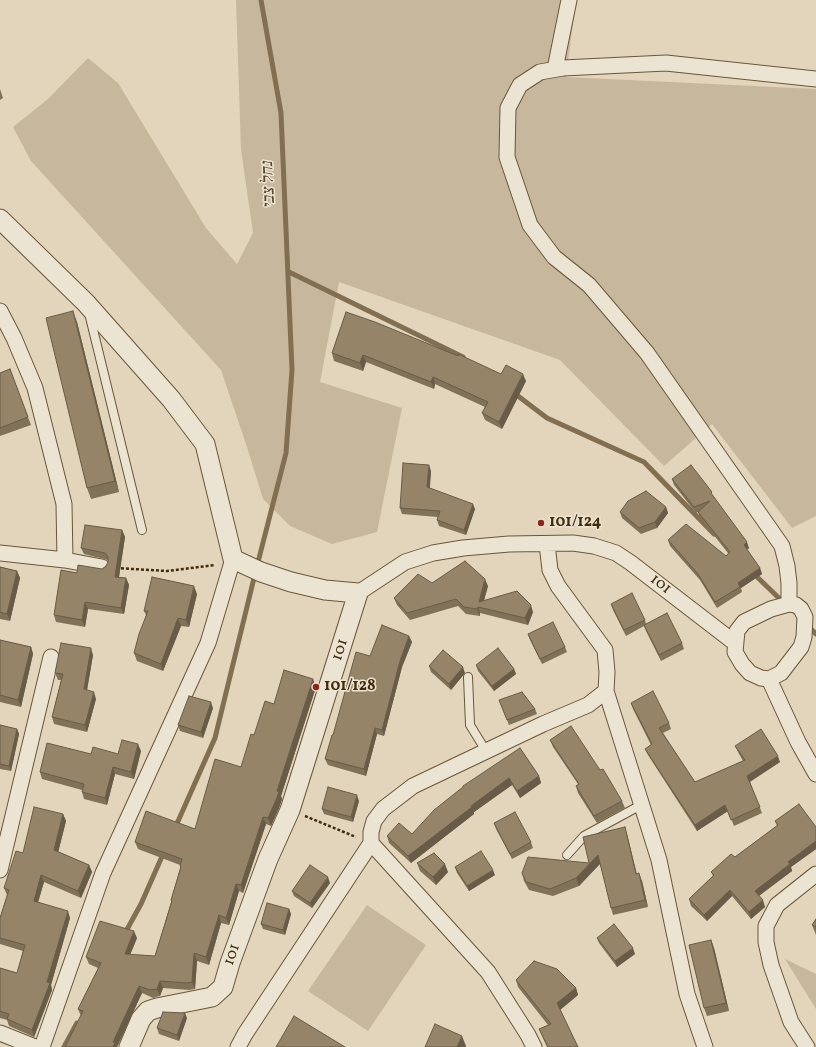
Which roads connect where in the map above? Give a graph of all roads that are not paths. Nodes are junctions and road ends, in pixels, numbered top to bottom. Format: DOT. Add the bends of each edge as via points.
graph roads {
  1 [pos="569,0"];
  2 [pos="555,69"];
  3 [pos="816,79"];
  4 [pos="0,219"];
  5 [pos="86,303"];
  6 [pos="0,311"];
  7 [pos="142,530"];
  8 [pos="547,544"];
  9 [pos="0,553"];
  10 [pos="233,559"];
  11 [pos="65,560"];
  12 [pos="102,567"];
  13 [pos="358,593"];
  14 [pos="789,604"];
  15 [pos="810,630"];
  16 [pos="735,643"];
  17 [pos="51,657"];
  18 [pos="468,677"];
  19 [pos="769,679"];
  20 [pos="606,691"];
  21 [pos="486,751"];
  22 [pos="816,774"];
  23 [pos="641,805"];
  24 [pos="371,843"];
  25 [pos="567,855"];
  26 [pos="0,870"];
  27 [pos="816,874"];
  28 [pos="0,1033"];
  29 [pos="34,1047"];
  30 [pos="42,1047"];
  31 [pos="129,1047"];
  32 [pos="238,1047"];
  33 [pos="534,1047"];
  34 [pos="705,1047"];
  35 [pos="807,1047"];
  1 -- 2 [label="street"];
  2 -- 3 [label="street" via="666,63"];
  2 -- 14 [label="street" via="540,72 520,85 508,108 507,157 530,225 554,257 589,285 647,353 782,546 787,566"];
  4 -- 5 [label="street"];
  5 -- 7 [label="lane"];
  5 -- 10 [label="street" via="171,399 206,444"];
  6 -- 11 [label="street" via="35,388 64,504"];
  8 -- 13 [label="street, 101" via="509,544 433,553 405,562"];
  8 -- 16 [label="street, 101" via="573,543 616,553"];
  8 -- 20 [label="street" via="550,570 558,586 605,650"];
  9 -- 11 [label="street"];
  10 -- 13 [label="street" via="291,582 325,590"];
  10 -- 30 [label="street" via="208,643 104,873"];
  11 -- 12 [label="street"];
  13 -- 31 [label="street, 101" via="290,810 268,859 223,987 212,997 148,1011 141,1019"];
  14 -- 15 [label="street" via="801,609"];
  14 -- 16 [label="street" via="771,609 744,622 737,631"];
  15 -- 19 [label="street" via="801,647 781,672"];
  16 -- 19 [label="street" via="735,652 750,673"];
  17 -- 26 [label="street"];
  18 -- 21 [label="lane" via="470,725"];
  19 -- 22 [label="street"];
  20 -- 21 [label="street" via="588,705"];
  20 -- 23 [label="street"];
  21 -- 24 [label="street" via="413,786 383,809 374,821"];
  23 -- 25 [label="lane" via="584,836"];
  23 -- 34 [label="street" via="659,860 687,994"];
  24 -- 32 [label="street"];
  24 -- 33 [label="street" via="488,972"];
  27 -- 35 [label="street" via="777,905 766,926 766,942 771,965 791,1022"];
  28 -- 29 [label="street"];
}
